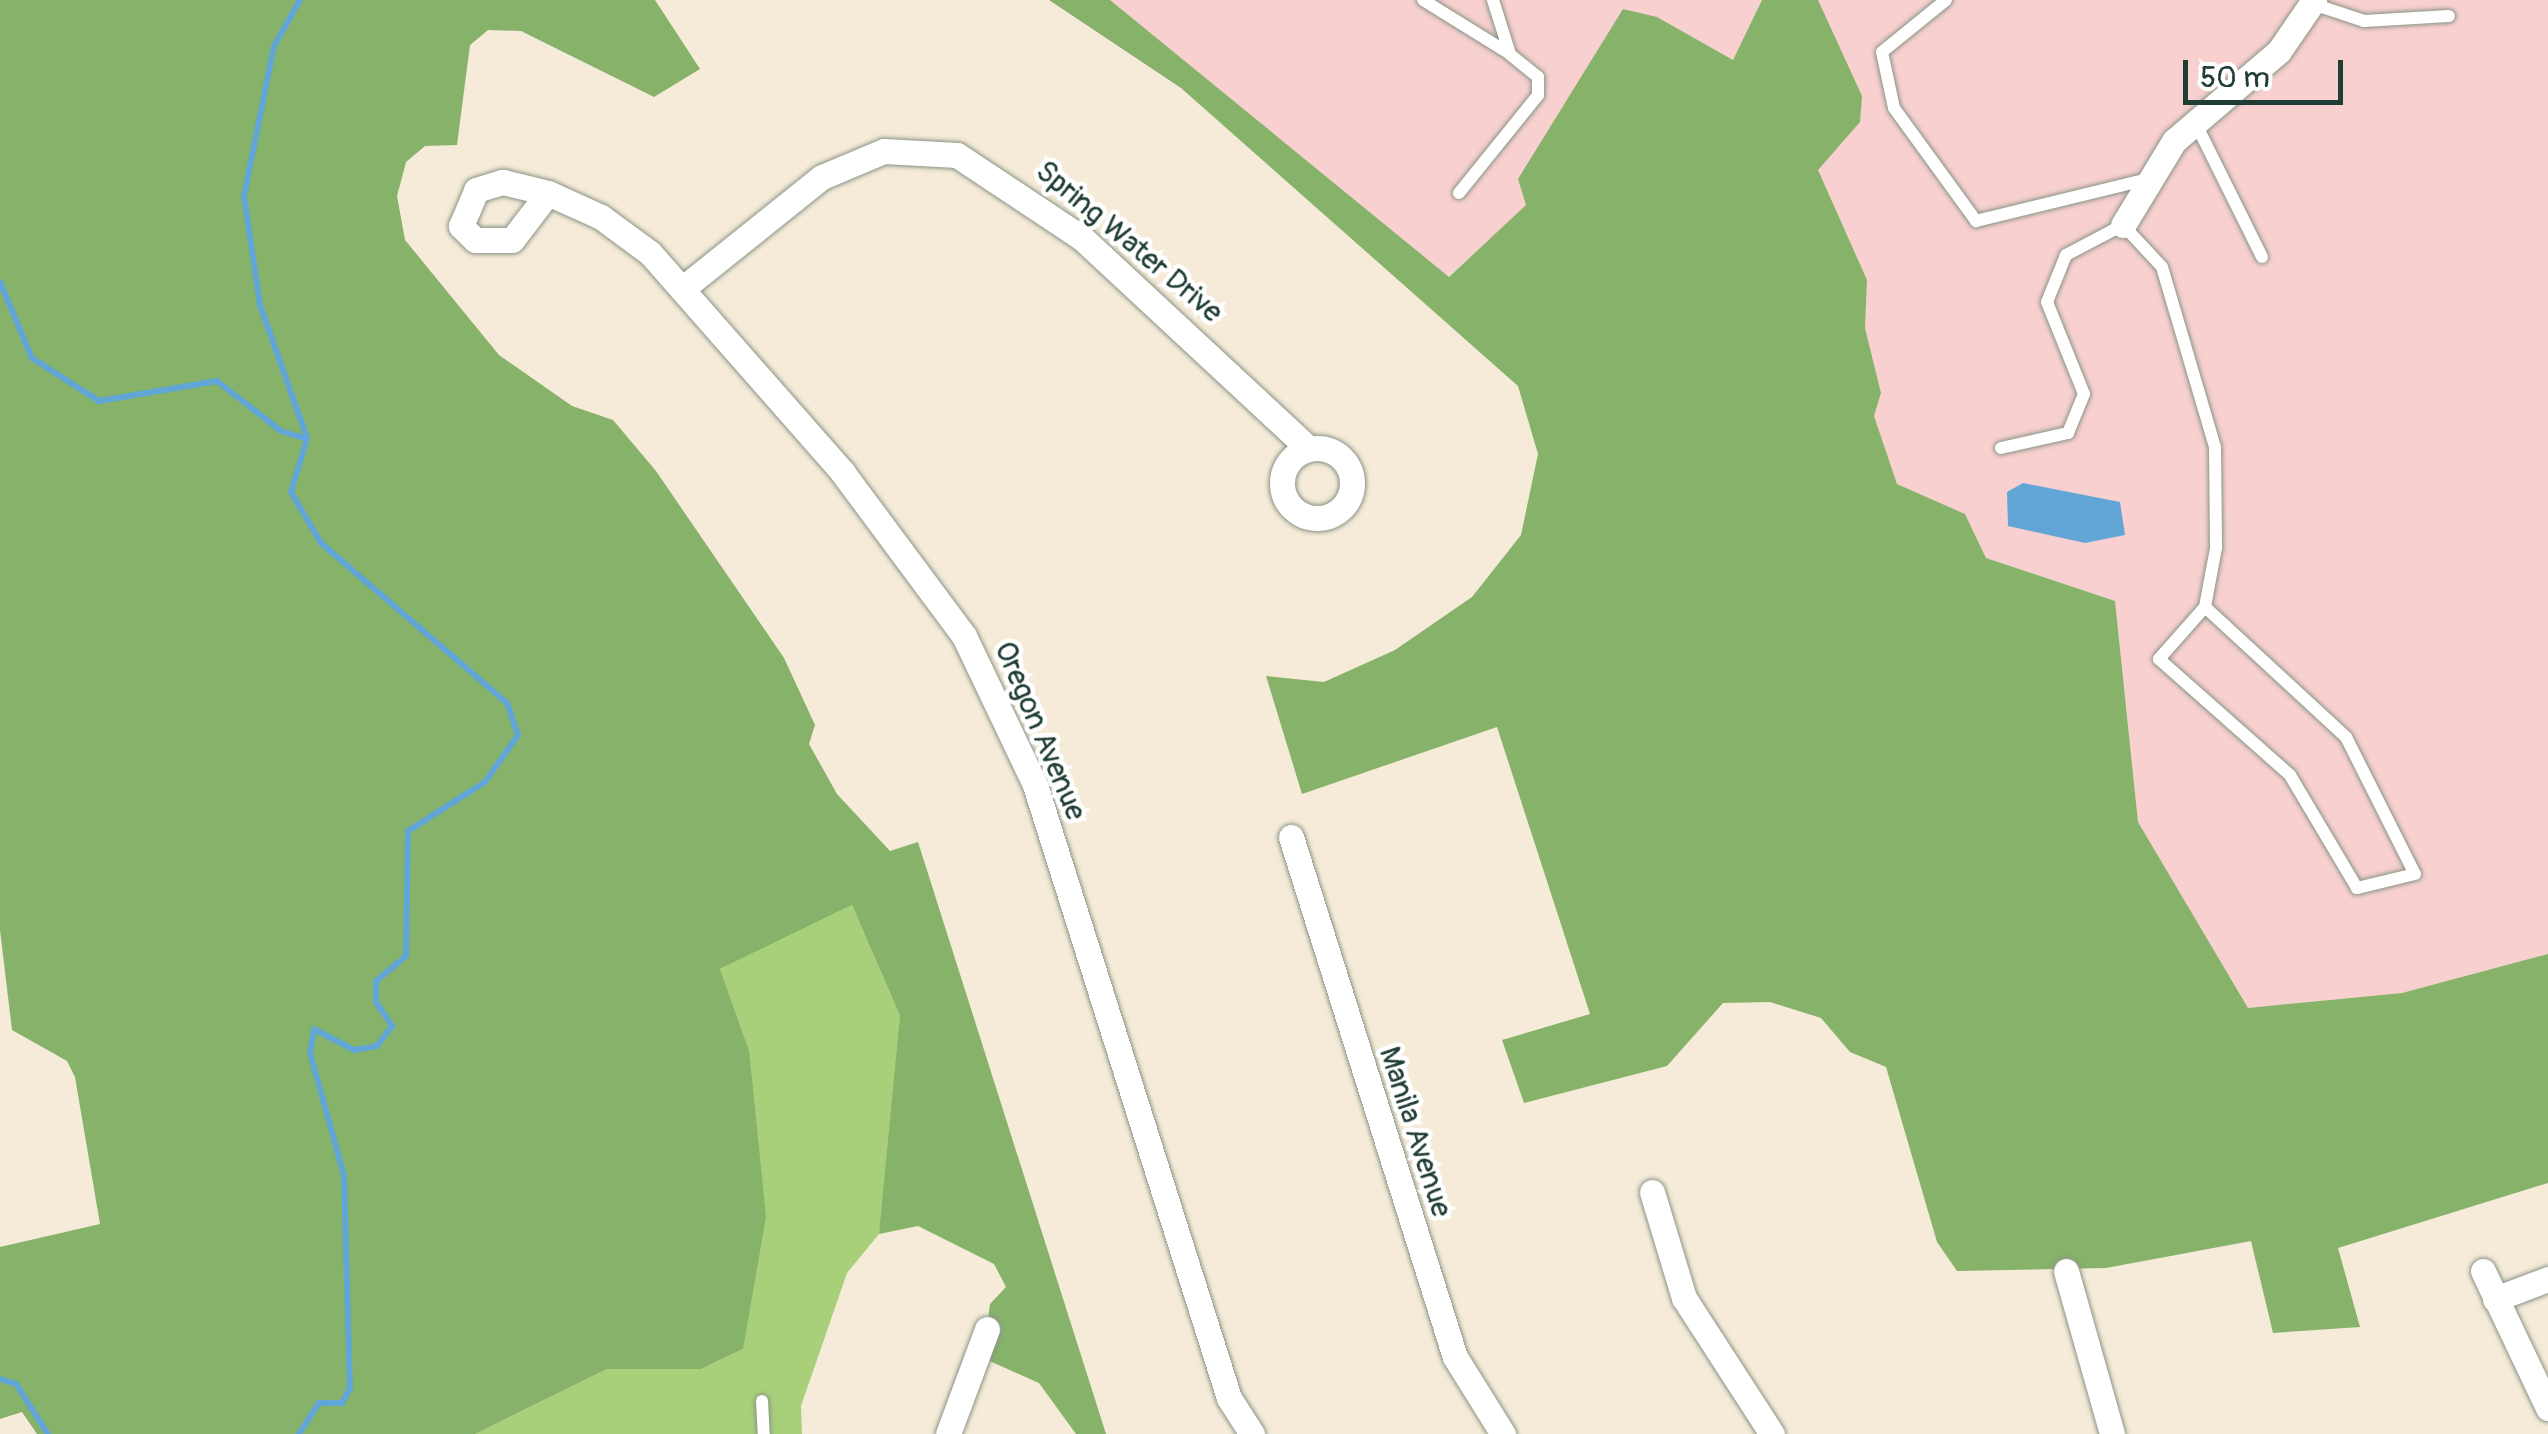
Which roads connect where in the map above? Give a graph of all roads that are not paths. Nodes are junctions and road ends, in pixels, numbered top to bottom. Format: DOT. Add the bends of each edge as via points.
graph roads {
  1 [pos="1424,0"];
  2 [pos="1493,0"];
  3 [pos="1946,0"];
  4 [pos="2313,2"];
  5 [pos="2449,16"];
  6 [pos="1510,54"];
  7 [pos="2194,120"];
  8 [pos="2144,180"];
  9 [pos="548,193"];
  10 [pos="1459,193"];
  11 [pos="2123,225"];
  12 [pos="2262,256"];
  13 [pos="682,289"];
  14 [pos="1308,447"];
  15 [pos="2000,448"];
  16 [pos="2205,607"];
  17 [pos="1292,838"];
  18 [pos="1652,1192"];
  19 [pos="2066,1271"];
  20 [pos="2483,1271"];
  21 [pos="2548,1280"];
  22 [pos="2495,1299"];
  23 [pos="987,1329"];
  24 [pos="762,1401"];
  25 [pos="2548,1408"];
  26 [pos="764,1434"];
  27 [pos="948,1434"];
  28 [pos="1252,1434"];
  29 [pos="1503,1434"];
  30 [pos="1772,1434"];
  31 [pos="2112,1434"];
  1 -- 6 [label="lane"];
  2 -- 6 [label="lane"];
  3 -- 8 [label="lane" via="1882,52 1894,108 1976,220"];
  4 -- 5 [label="lane" via="2364,21"];
  4 -- 7 [label="street" via="2279,51"];
  6 -- 10 [label="lane" via="1538,77 1538,95"];
  7 -- 8 [label="street"];
  7 -- 12 [label="lane"];
  8 -- 11 [label="street"];
  9 -- 13 [label="street, Oregon Avenue" via="601,217"];
  11 -- 15 [label="lane" via="2066,254 2047,302 2084,394 2068,433"];
  11 -- 16 [label="lane" via="2162,267 2214,447 2216,548"];
  13 -- 14 [label="street, Spring Water Drive" via="822,177 884,151 958,155 1082,238"];
  13 -- 28 [label="street, Oregon Avenue" via="912,561 999,704 1034,785 1230,1398"];
  16 -- 16 [label="lane" via="2159,658 2290,774 2357,888 2416,874 2346,737"];
  17 -- 29 [label="street, Manila Avenue" via="1450,1341"];
  18 -- 30 [label="street" via="1684,1298"];
  19 -- 31 [label="street"];
  20 -- 22 [label="street"];
  21 -- 22 [label="street"];
  22 -- 25 [label="street"];
  23 -- 27 [label="street"];
  24 -- 26 [label="lane"];
}
